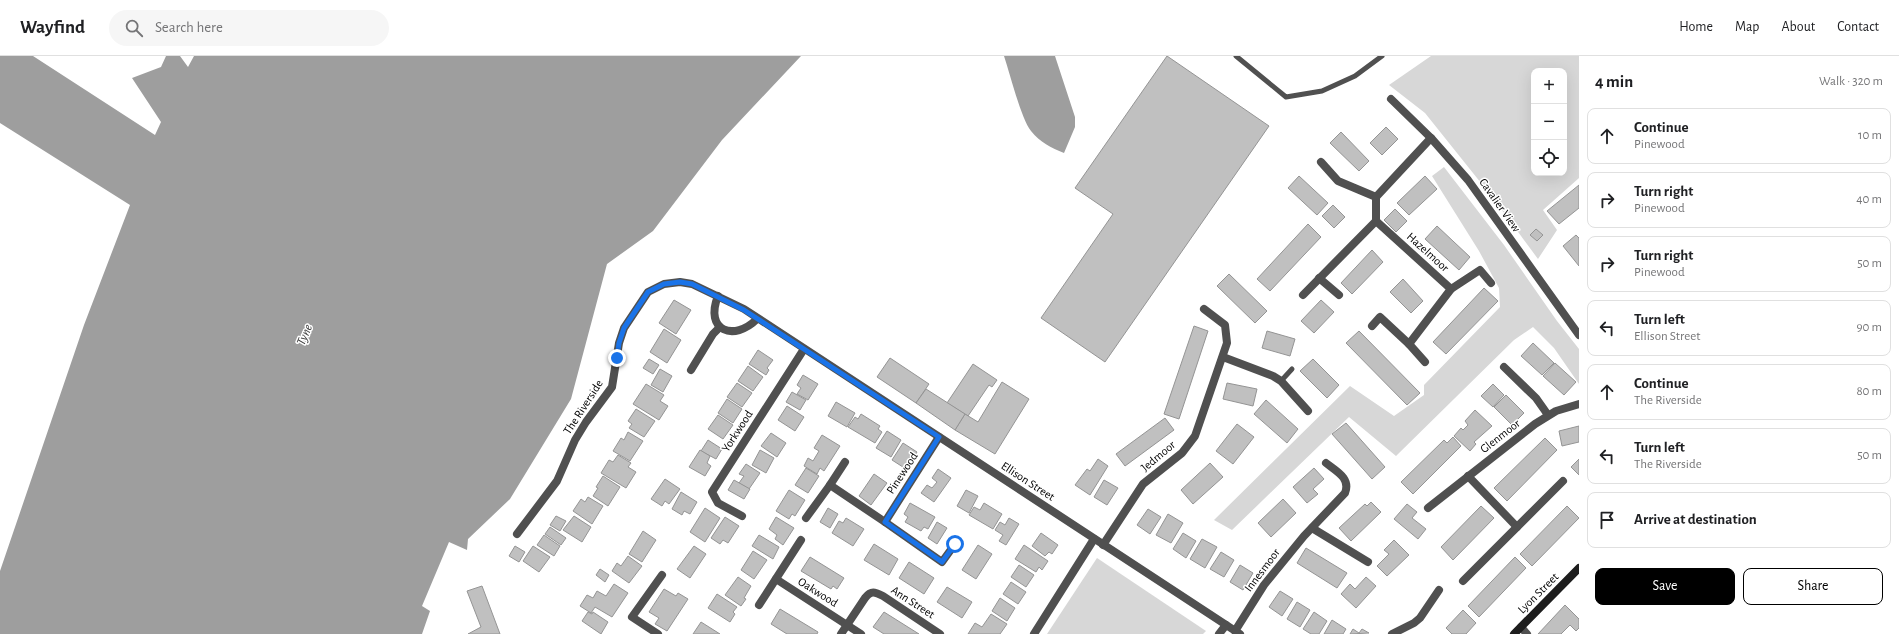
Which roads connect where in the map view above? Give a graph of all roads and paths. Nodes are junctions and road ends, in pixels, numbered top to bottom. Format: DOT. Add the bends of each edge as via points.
graph roads {
  1 [pos="1236,56"];
  2 [pos="1382,56"];
  3 [pos="1391,99"];
  4 [pos="1431,138"];
  5 [pos="1321,162"];
  6 [pos="1376,197"];
  7 [pos="1376,221"];
  8 [pos="1319,278"];
  9 [pos="1491,283"];
  10 [pos="1451,289"];
  11 [pos="1303,295"];
  12 [pos="1339,295"];
  13 [pos="718,296"];
  14 [pos="1204,309"];
  15 [pos="757,319"];
  16 [pos="1372,326"];
  17 [pos="720,327"];
  18 [pos="1579,336"];
  19 [pos="1409,344"];
  20 [pos="804,349"];
  21 [pos="1223,357"];
  22 [pos="1425,362"];
  23 [pos="1504,367"];
  24 [pos="1292,369"];
  25 [pos="691,370"];
  26 [pos="1281,381"];
  27 [pos="1579,404"];
  28 [pos="1308,411"];
  29 [pos="1548,415"];
  30 [pos="939,437"];
  31 [pos="845,462"];
  32 [pos="1326,463"];
  33 [pos="1468,476"];
  34 [pos="1563,481"];
  35 [pos="830,485"];
  36 [pos="1428,508"];
  37 [pos="742,516"];
  38 [pos="806,518"];
  39 [pos="885,522"];
  40 [pos="1517,527"];
  41 [pos="1312,528"];
  42 [pos="517,534"];
  43 [pos="1094,538"];
  44 [pos="801,540"];
  45 [pos="955,544"];
  46 [pos="1103,545"];
  47 [pos="1368,562"];
  48 [pos="1579,568"];
  49 [pos="662,575"];
  50 [pos="776,579"];
  51 [pos="1463,582"];
  52 [pos="1439,590"];
  53 [pos="759,605"];
  54 [pos="848,624"];
  55 [pos="1226,625"];
  56 [pos="1521,627"];
  57 [pos="1237,632"];
  58 [pos="658,634"];
  59 [pos="841,634"];
  60 [pos="861,634"];
  61 [pos="940,634"];
  62 [pos="1034,634"];
  63 [pos="1219,634"];
  64 [pos="1392,634"];
  65 [pos="1514,634"];
  66 [pos="1527,634"];
  1 -- 2 [label="lane" via="1286,96 1322,91 1355,76"];
  3 -- 4 [label="street, Cavalier View"];
  4 -- 6 [label="street"];
  4 -- 18 [label="street, Cavalier View" via="1468,180"];
  5 -- 6 [label="street" via="1338,181"];
  6 -- 7 [label="street"];
  7 -- 8 [label="street"];
  7 -- 10 [label="street, Hazelmoor"];
  8 -- 11 [label="street"];
  8 -- 12 [label="street"];
  9 -- 10 [label="street" via="1480,270"];
  10 -- 19 [label="street, Hazelmoor"];
  13 -- 15 [label="street, The Riverside"];
  13 -- 17 [label="street" via="714,314"];
  13 -- 42 [label="street, The Riverside" via="692,284 680,282 664,284 648,292 624,328 612,387 575,440 558,481"];
  14 -- 21 [label="street, Jedmoor" via="1225,325 1227,343"];
  15 -- 17 [label="street" via="742,330 732,331"];
  15 -- 20 [label="street, The Riverside"];
  16 -- 19 [label="street" via="1380,317"];
  17 -- 25 [label="street"];
  19 -- 22 [label="street"];
  20 -- 30 [label="street, Ellison Street"];
  20 -- 37 [label="street, Yorkwood" via="712,492 718,503"];
  21 -- 26 [label="street"];
  21 -- 46 [label="street, Jedmoor" via="1195,436 1182,453 1143,484"];
  23 -- 29 [label="street" via="1536,398"];
  24 -- 26 [label="lane"];
  26 -- 28 [label="street"];
  27 -- 29 [label="street, Glenmoor"];
  29 -- 33 [label="street, Glenmoor"];
  30 -- 39 [label="street, Pinewood"];
  30 -- 43 [label="street, Ellison Street"];
  31 -- 35 [label="street"];
  32 -- 41 [label="street, Innesmoor" via="1344,477 1348,488"];
  33 -- 36 [label="street, Glenmoor"];
  33 -- 40 [label="street"];
  34 -- 40 [label="street"];
  35 -- 38 [label="street"];
  35 -- 39 [label="street"];
  39 -- 45 [label="street" via="942,562"];
  40 -- 51 [label="street"];
  41 -- 47 [label="street"];
  41 -- 57 [label="street, Innesmoor" via="1264,585"];
  43 -- 46 [label="street, Ellison Street"];
  43 -- 62 [label="street"];
  44 -- 50 [label="street"];
  46 -- 55 [label="street, Ellison Street"];
  48 -- 56 [label="main road, Lyon Street"];
  49 -- 58 [label="street" via="632,617"];
  50 -- 53 [label="street"];
  50 -- 54 [label="street, Oakwood"];
  52 -- 64 [label="street" via="1420,618"];
  54 -- 59 [label="street"];
  54 -- 60 [label="street, Oakwood"];
  54 -- 61 [label="street, Ann Street" via="868,593 873,592"];
  55 -- 57 [label="street, Ellison Street"];
  55 -- 63 [label="street"];
  56 -- 65 [label="main road, Lyon Street"];
  56 -- 66 [label="street"];
}
